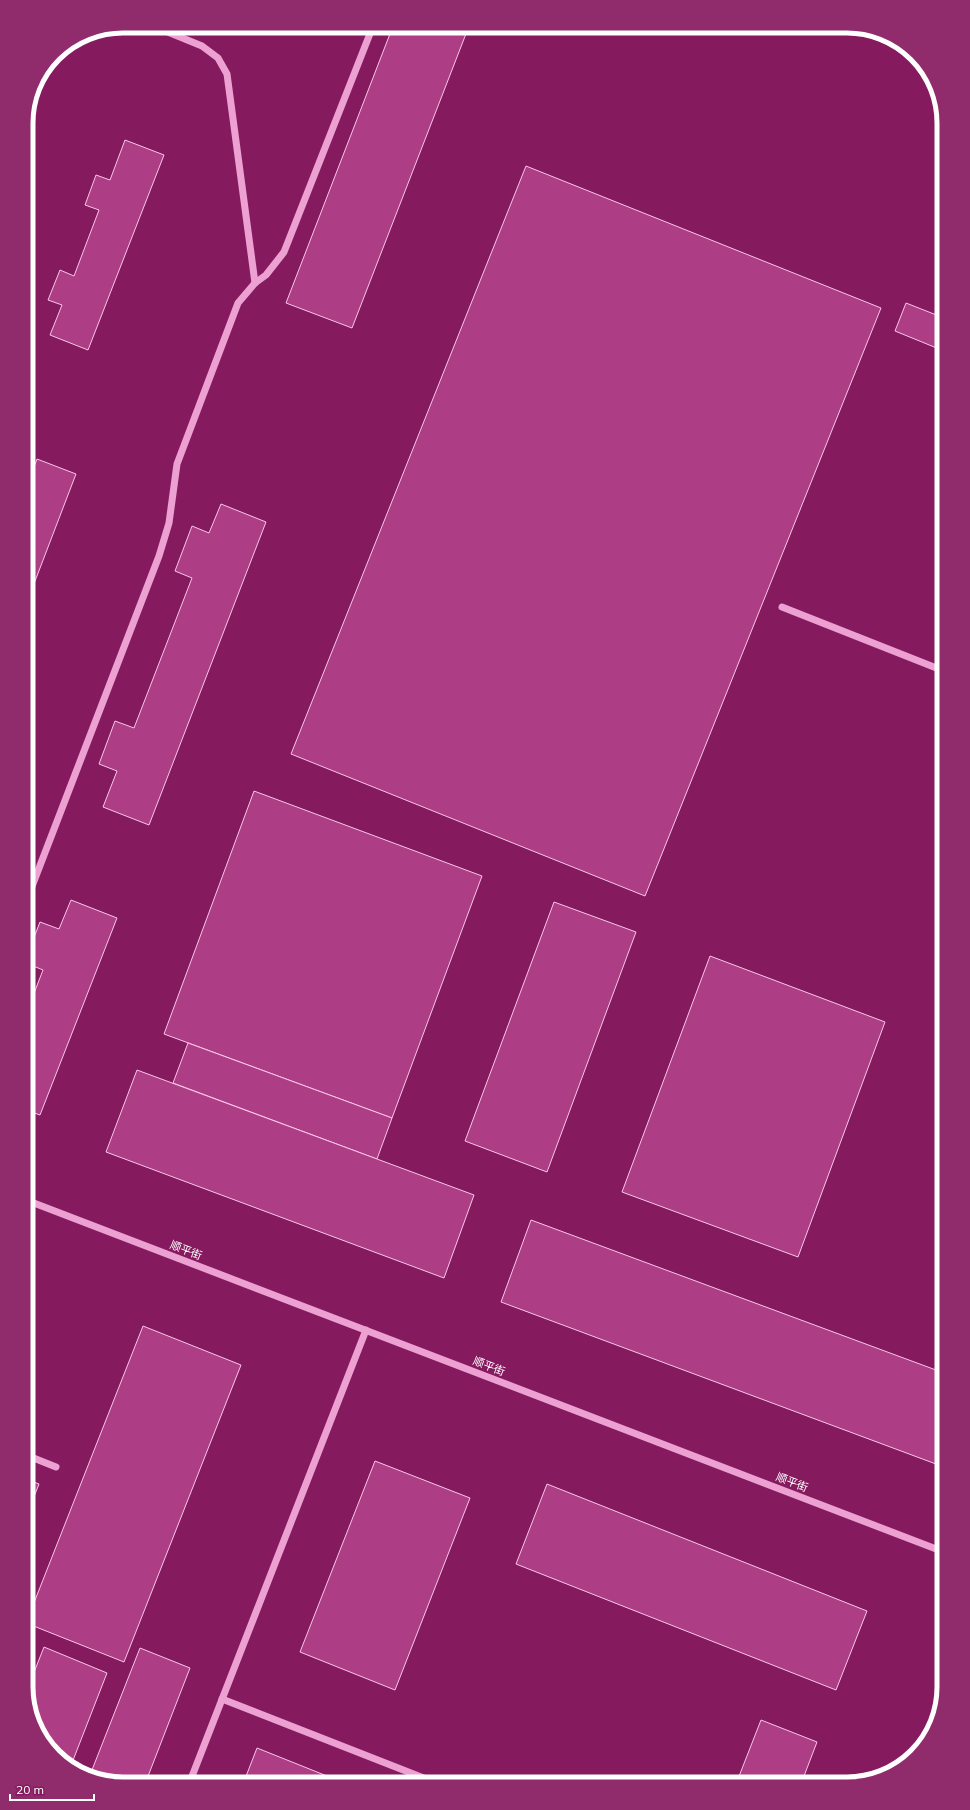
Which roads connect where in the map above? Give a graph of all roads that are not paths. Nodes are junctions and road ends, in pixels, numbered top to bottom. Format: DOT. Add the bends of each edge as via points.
graph roads {
  1 [pos="170,33"];
  2 [pos="370,33"];
  3 [pos="255,283"];
  4 [pos="782,607"];
  5 [pos="937,668"];
  6 [pos="33,884"];
  7 [pos="33,1203"];
  8 [pos="366,1330"];
  9 [pos="33,1458"];
  10 [pos="56,1467"];
  11 [pos="937,1549"];
  12 [pos="222,1699"];
  13 [pos="192,1777"];
  14 [pos="421,1777"];
  1 -- 3 [label="street" via="202,46 218,58 227,74"];
  2 -- 3 [label="street" via="284,252 266,275"];
  3 -- 6 [label="street" via="238,303 177,464 169,523 159,556"];
  4 -- 5 [label="street"];
  7 -- 8 [label="street, 顺平街"];
  8 -- 11 [label="street, 顺平街"];
  8 -- 12 [label="street"];
  9 -- 10 [label="street"];
  12 -- 13 [label="street"];
  12 -- 14 [label="street"];
}
